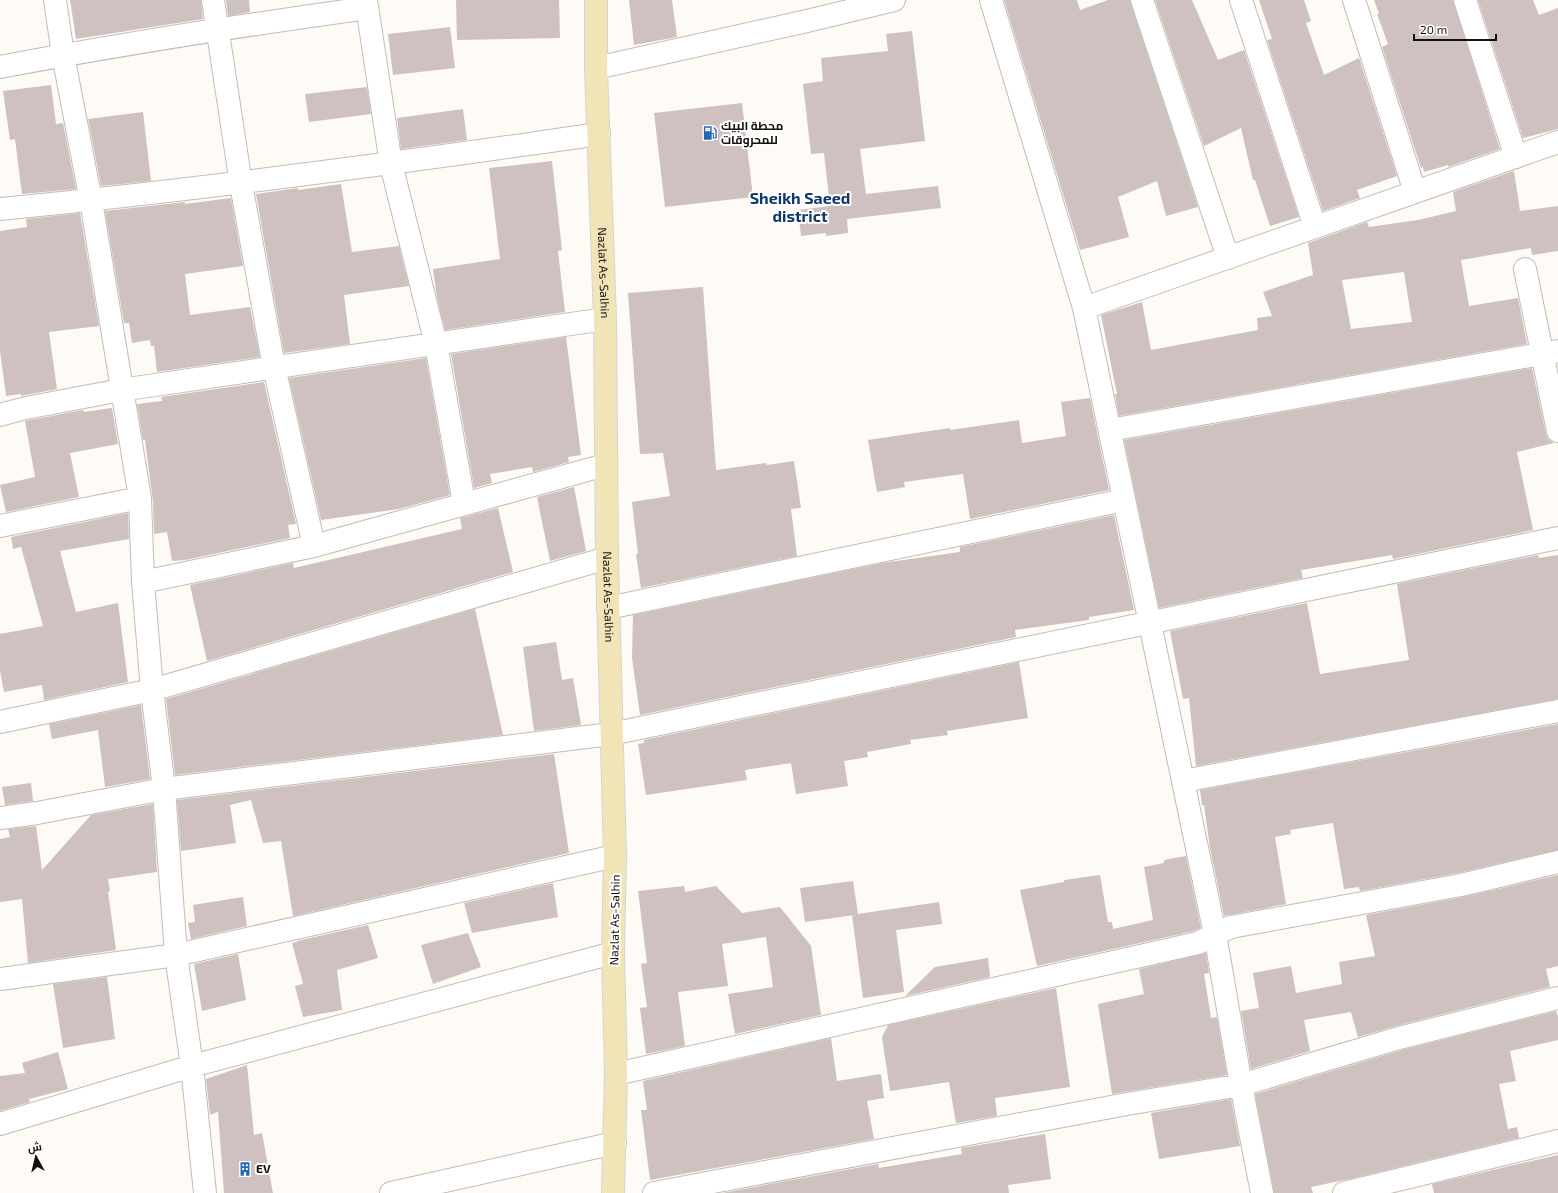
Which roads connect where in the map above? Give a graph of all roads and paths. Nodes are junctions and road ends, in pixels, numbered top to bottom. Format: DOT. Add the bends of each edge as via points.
graph roads {
  1 [pos="55,0"];
  2 [pos="213,0"];
  3 [pos="596,0"];
  4 [pos="894,0"];
  5 [pos="991,0"];
  6 [pos="1142,0"];
  7 [pos="1241,0"];
  8 [pos="1354,0"];
  9 [pos="1465,0"];
  10 [pos="366,4"];
  11 [pos="218,29"];
  12 [pos="64,55"];
  13 [pos="0,67"];
  14 [pos="596,68"];
  15 [pos="599,134"];
  16 [pos="1558,142"];
  17 [pos="1516,157"];
  18 [pos="391,164"];
  19 [pos="241,184"];
  20 [pos="1415,192"];
  21 [pos="91,201"];
  22 [pos="0,209"];
  23 [pos="1315,227"];
  24 [pos="1228,258"];
  25 [pos="1525,269"];
  26 [pos="1084,308"];
  27 [pos="605,318"];
  28 [pos="436,344"];
  29 [pos="1550,352"];
  30 [pos="274,367"];
  31 [pos="121,390"];
  32 [pos="0,415"];
  33 [pos="1110,430"];
  34 [pos="1558,431"];
  35 [pos="605,465"];
  36 [pos="140,498"];
  37 [pos="1124,500"];
  38 [pos="464,503"];
  39 [pos="0,526"];
  40 [pos="1558,538"];
  41 [pos="314,546"];
  42 [pos="607,558"];
  43 [pos="143,582"];
  44 [pos="608,608"];
  45 [pos="1150,623"];
  46 [pos="152,690"];
  47 [pos="1558,711"];
  48 [pos="0,722"];
  49 [pos="611,734"];
  50 [pos="1183,782"];
  51 [pos="164,789"];
  52 [pos="0,818"];
  53 [pos="615,856"];
  54 [pos="1558,862"];
  55 [pos="1215,934"];
  56 [pos="614,953"];
  57 [pos="176,955"];
  58 [pos="0,978"];
  59 [pos="1558,998"];
  60 [pos="192,1066"];
  61 [pos="616,1074"];
  62 [pos="1240,1085"];
  63 [pos="0,1124"];
  64 [pos="1558,1141"];
  65 [pos="615,1143"];
  66 [pos="205,1193"];
  67 [pos="391,1193"];
  68 [pos="613,1193"];
  69 [pos="654,1193"];
  70 [pos="1262,1193"];
  71 [pos="1344,1193"];
  1 -- 12 [label="street"];
  2 -- 11 [label="street"];
  3 -- 14 [label="main road, Nazlat As-Salhin"];
  4 -- 14 [label="street" via="807,22"];
  5 -- 26 [label="street"];
  6 -- 24 [label="street"];
  7 -- 23 [label="street"];
  8 -- 20 [label="street"];
  9 -- 17 [label="street"];
  10 -- 11 [label="street"];
  10 -- 18 [label="street"];
  11 -- 12 [label="street"];
  11 -- 19 [label="street"];
  12 -- 13 [label="street"];
  12 -- 21 [label="street"];
  14 -- 15 [label="main road, Nazlat As-Salhin"];
  15 -- 18 [label="street"];
  15 -- 27 [label="main road, Nazlat As-Salhin"];
  16 -- 17 [label="street"];
  17 -- 20 [label="street"];
  18 -- 19 [label="street"];
  18 -- 28 [label="street"];
  19 -- 21 [label="street"];
  19 -- 30 [label="street"];
  20 -- 23 [label="street"];
  21 -- 22 [label="street"];
  21 -- 31 [label="street"];
  23 -- 24 [label="street"];
  24 -- 26 [label="street"];
  25 -- 29 [label="street"];
  26 -- 33 [label="street"];
  27 -- 28 [label="street"];
  27 -- 35 [label="main road, Nazlat As-Salhin"];
  28 -- 30 [label="street"];
  28 -- 38 [label="street"];
  29 -- 33 [label="street"];
  29 -- 34 [label="street"];
  30 -- 31 [label="street"];
  30 -- 41 [label="street"];
  31 -- 32 [label="street"];
  31 -- 36 [label="street"];
  33 -- 37 [label="street"];
  35 -- 38 [label="street"];
  35 -- 42 [label="main road, Nazlat As-Salhin"];
  36 -- 39 [label="street"];
  36 -- 43 [label="street"];
  37 -- 44 [label="street"];
  37 -- 45 [label="street"];
  38 -- 41 [label="street"];
  40 -- 45 [label="street"];
  41 -- 43 [label="street"];
  42 -- 44 [label="main road, Nazlat As-Salhin"];
  42 -- 46 [label="street"];
  43 -- 46 [label="street"];
  44 -- 49 [label="main road, Nazlat As-Salhin"];
  45 -- 49 [label="street"];
  45 -- 50 [label="street"];
  46 -- 48 [label="street"];
  46 -- 51 [label="street"];
  47 -- 50 [label="street"];
  49 -- 51 [label="street"];
  49 -- 53 [label="main road, Nazlat As-Salhin"];
  50 -- 55 [label="street"];
  51 -- 52 [label="street"];
  51 -- 57 [label="street"];
  53 -- 56 [label="main road, Nazlat As-Salhin"];
  53 -- 57 [label="street"];
  54 -- 55 [label="street" via="1461,884 1231,927"];
  55 -- 61 [label="street" via="1198,943"];
  55 -- 62 [label="street"];
  56 -- 60 [label="street"];
  56 -- 61 [label="main road, Nazlat As-Salhin"];
  57 -- 58 [label="street"];
  57 -- 60 [label="street"];
  59 -- 62 [label="street" via="1399,1038"];
  60 -- 63 [label="street"];
  60 -- 66 [label="street"];
  61 -- 65 [label="main road, Nazlat As-Salhin"];
  62 -- 69 [label="street" via="1119,1105"];
  62 -- 70 [label="street"];
  64 -- 71 [label="street"];
  65 -- 67 [label="street"];
  65 -- 68 [label="main road, Nazlat As-Salhin"];
}
